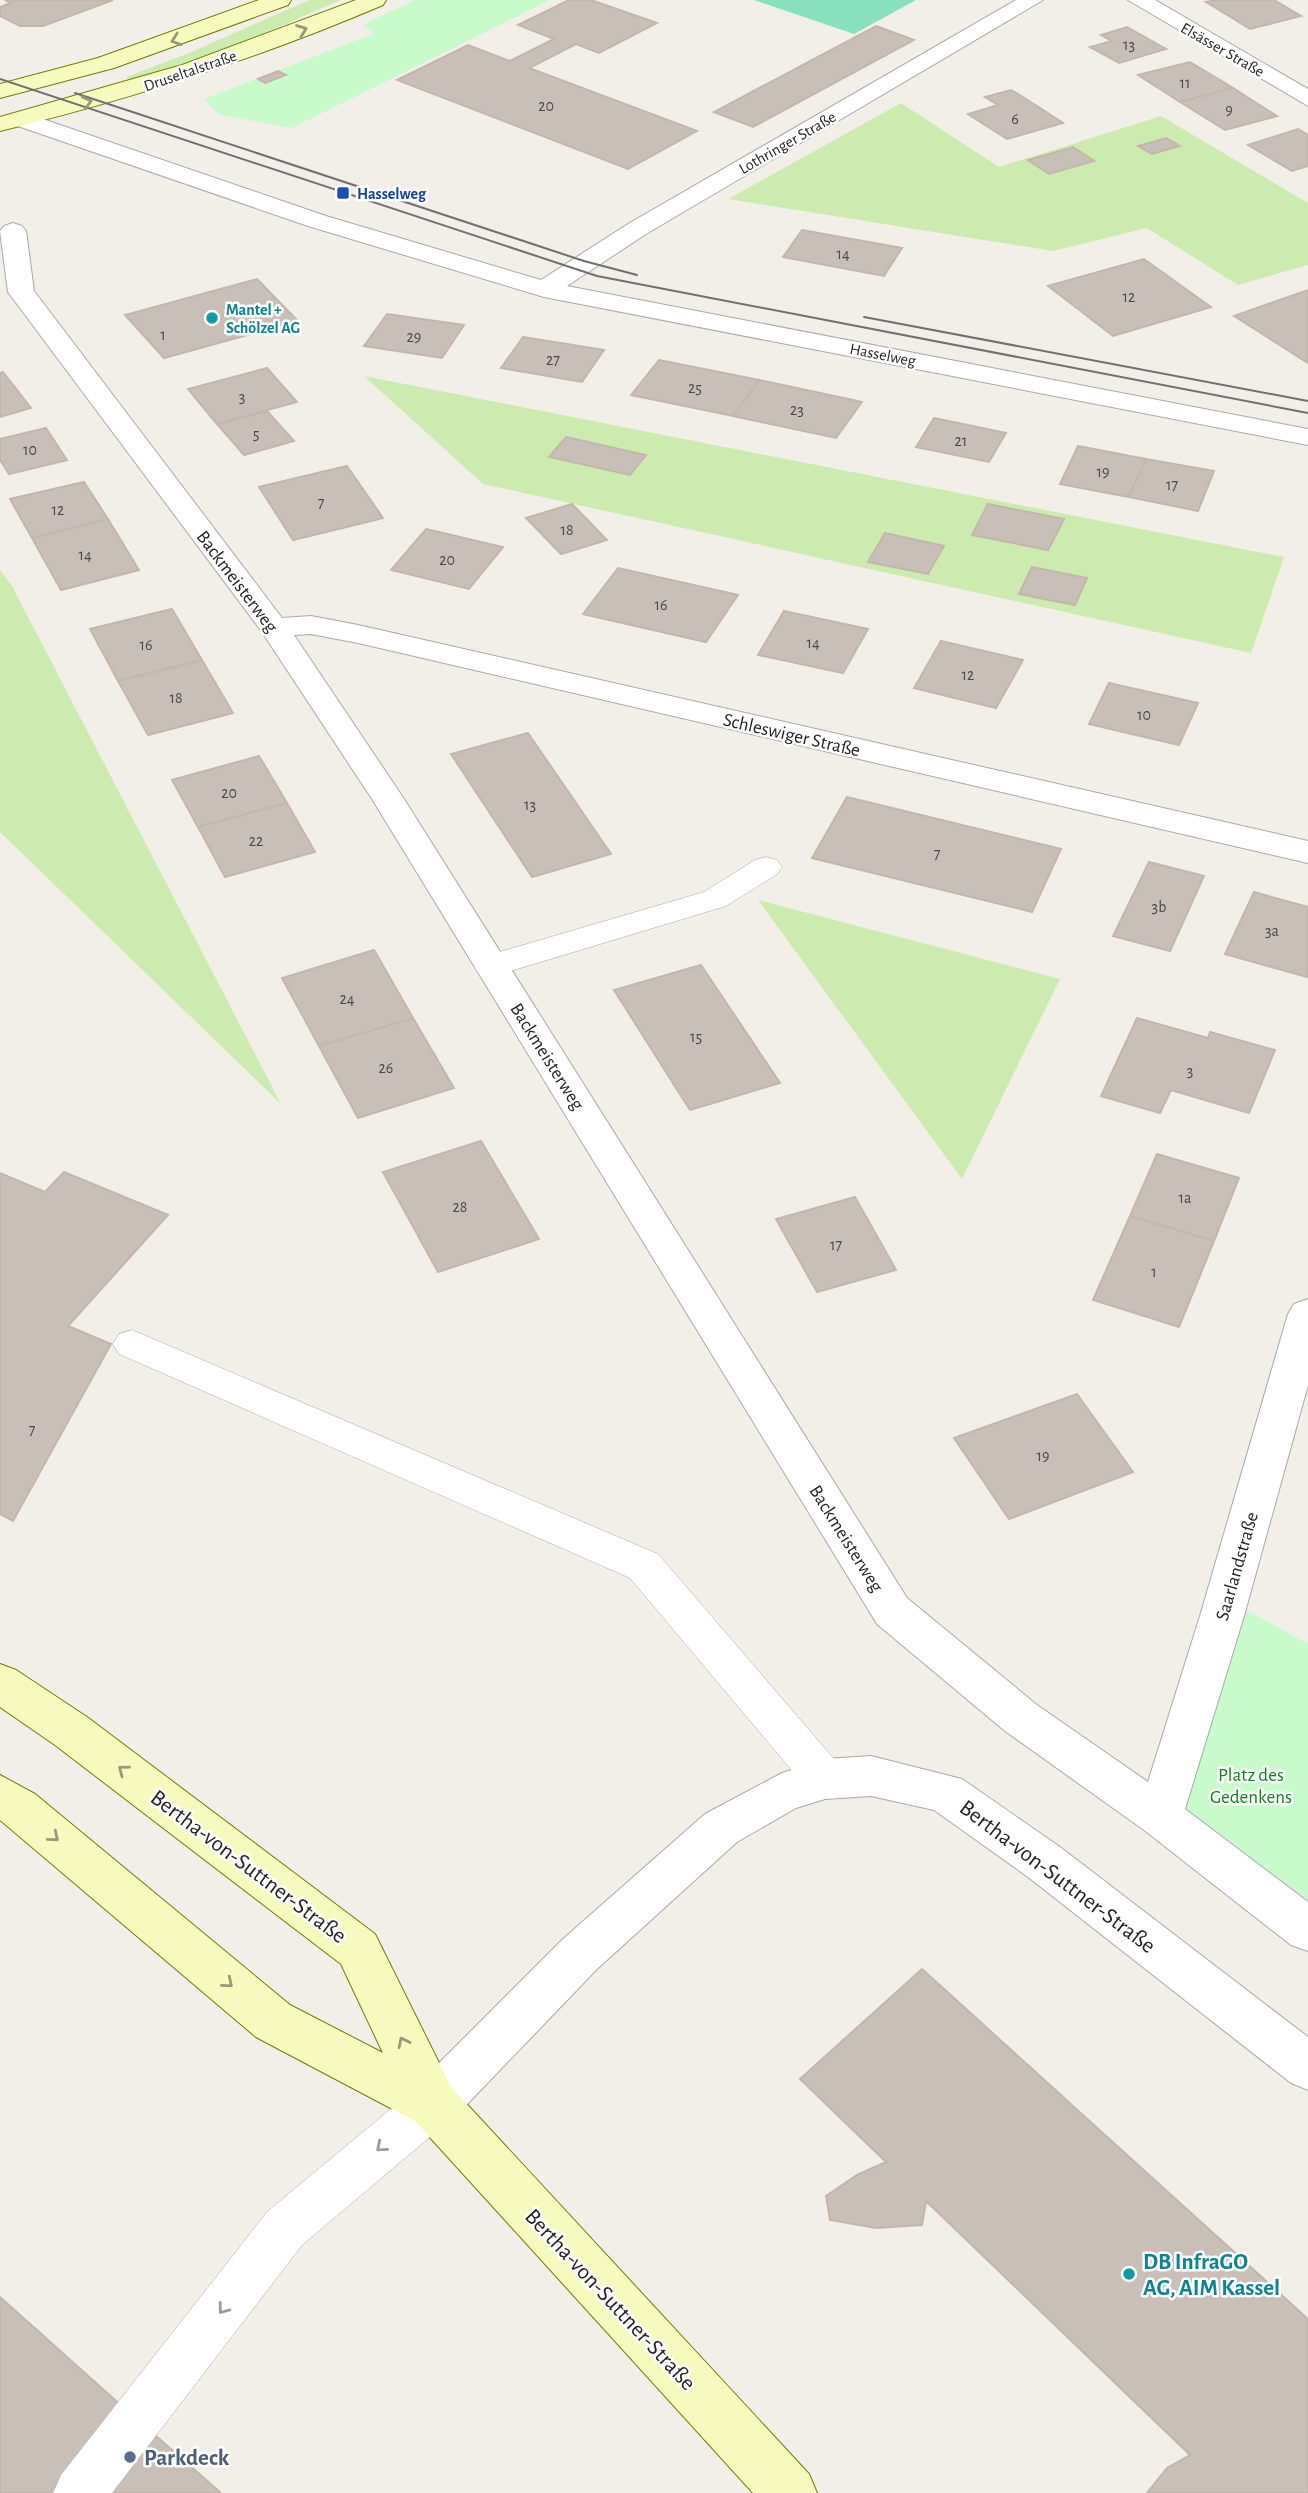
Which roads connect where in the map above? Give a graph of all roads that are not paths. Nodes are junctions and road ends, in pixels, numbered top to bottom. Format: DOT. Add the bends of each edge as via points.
graph roads {
  1 [pos="280,0"];
  2 [pos="374,0"];
  3 [pos="1032,0"];
  4 [pos="1139,0"];
  5 [pos="0,91"];
  6 [pos="1308,99"];
  7 [pos="7,118"];
  8 [pos="13,231"];
  9 [pos="544,289"];
  10 [pos="1308,437"];
  11 [pos="274,628"];
  12 [pos="1308,852"];
  13 [pos="766,867"];
  14 [pos="492,966"];
  15 [pos="1308,1314"];
  16 [pos="132,1344"];
  17 [pos="0,1684"];
  18 [pos="825,1779"];
  19 [pos="0,1795"];
  20 [pos="1160,1816"];
  21 [pos="1308,1930"];
  22 [pos="1308,2067"];
  23 [pos="433,2104"];
  24 [pos="79,2493"];
  25 [pos="790,2493"];
  1 -- 5 [label="main road, Druseltalstraße, one-way" via="131,55"];
  7 -- 2 [label="main road, Druseltalstraße, one-way" via="130,90 233,57"];
  3 -- 9 [label="street, Lothringer Straße" via="638,229"];
  4 -- 6 [label="street, Elsässer Straße"];
  7 -- 9 [label="street, Hasselweg" via="317,221"];
  8 -- 11 [label="street, Backmeisterweg" via="21,292"];
  9 -- 10 [label="street, Hasselweg"];
  11 -- 12 [label="street, Schleswiger Straße" via="311,625 358,634"];
  11 -- 14 [label="street, Backmeisterweg"];
  13 -- 14 [label="lane" via="715,900"];
  14 -- 20 [label="street, Backmeisterweg" via="892,1611 1021,1718"];
  15 -- 20 [label="street, Saarlandstraße"];
  16 -- 18 [label="lane" via="645,1566"];
  23 -- 17 [label="main road, Bertha-von-Suttner-Straße, one-way" via="359,1950 71,1731"];
  18 -- 22 [label="street, Bertha-von-Suttner-Straße" via="871,1776 946,1793 1044,1862"];
  18 -- 23 [label="street, Bertha-von-Suttner-Straße" via="782,1794 722,1828 580,1954"];
  19 -- 23 [label="main road, Bertha-von-Suttner-Straße, one-way" via="273,2021"];
  20 -- 21 [label="street, Backmeisterweg"];
  23 -- 24 [label="lane, one-way" via="285,2228"];
  23 -- 25 [label="main road, Bertha-von-Suttner-Straße"];
}
